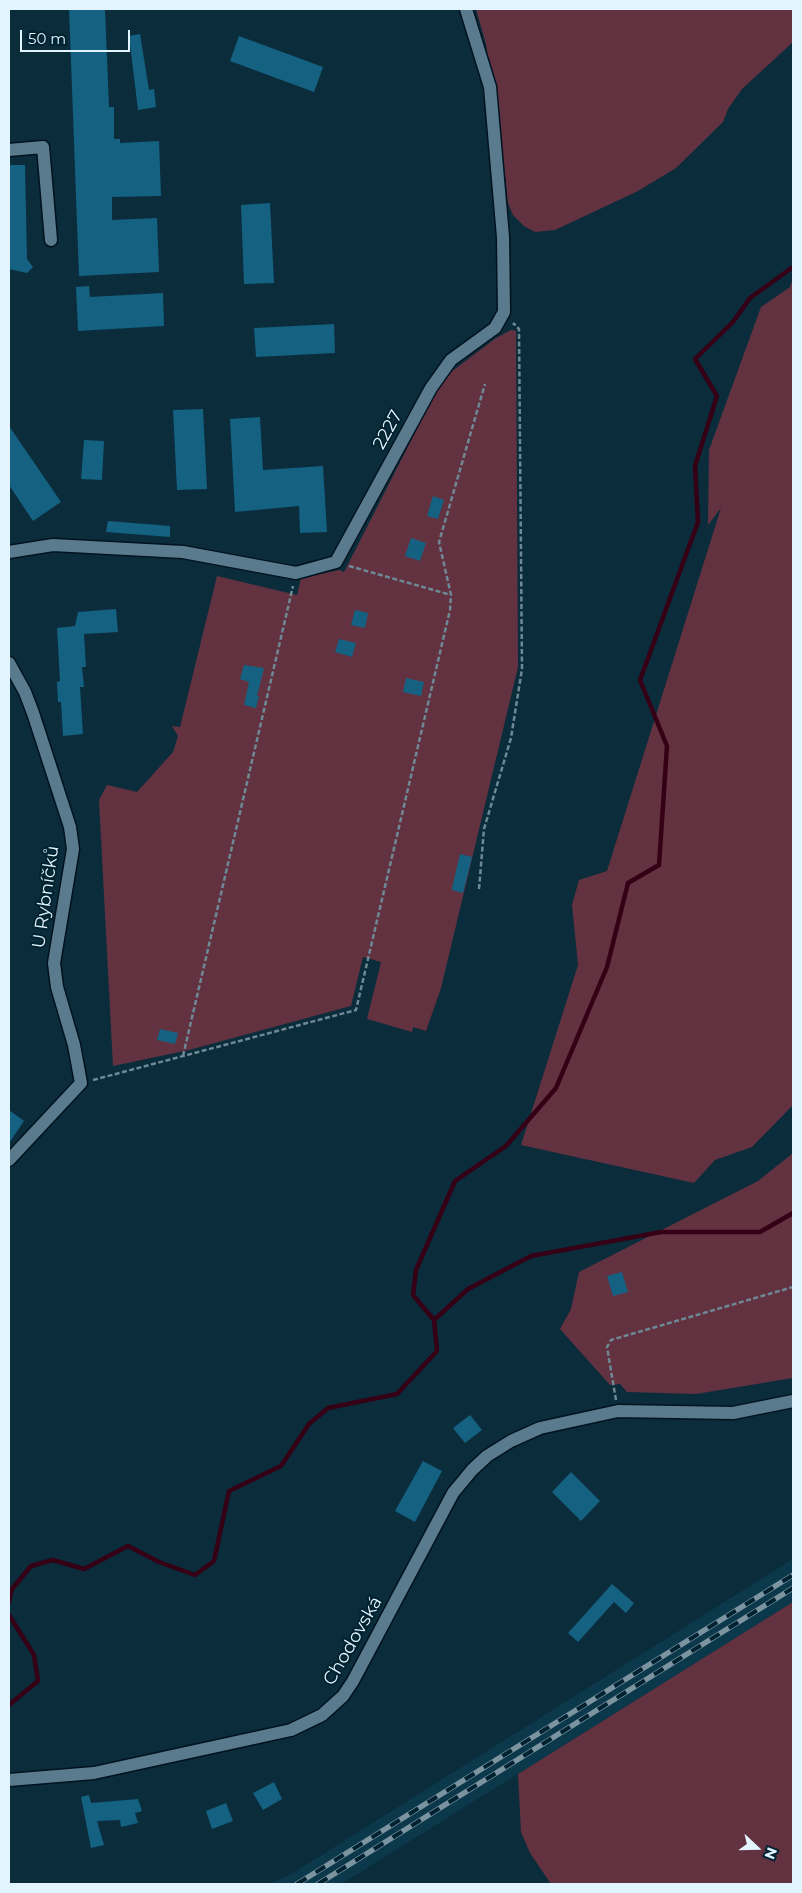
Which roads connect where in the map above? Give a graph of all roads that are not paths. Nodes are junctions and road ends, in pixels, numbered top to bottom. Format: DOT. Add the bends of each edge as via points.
graph roads {
  1 [pos="466,9"];
  2 [pos="9,150"];
  3 [pos="51,240"];
  4 [pos="9,552"];
  5 [pos="9,663"];
  6 [pos="9,1160"];
  7 [pos="793,1401"];
  8 [pos="9,1780"];
  1 -- 4 [label="street, 2227" via="490,87 503,236 504,312 495,328 451,360 431,388 336,562 296,574 183,552 53,545"];
  2 -- 3 [label="street" via="43,147"];
  5 -- 6 [label="street, U Rybníčků" via="27,699 70,827 73,849 54,963 56,987 74,1045 81,1083"];
  7 -- 8 [label="street, Chodovská" via="732,1413 618,1411 540,1428 511,1441 472,1470 453,1493 353,1681 343,1696 322,1715 291,1730 94,1773"];
}
